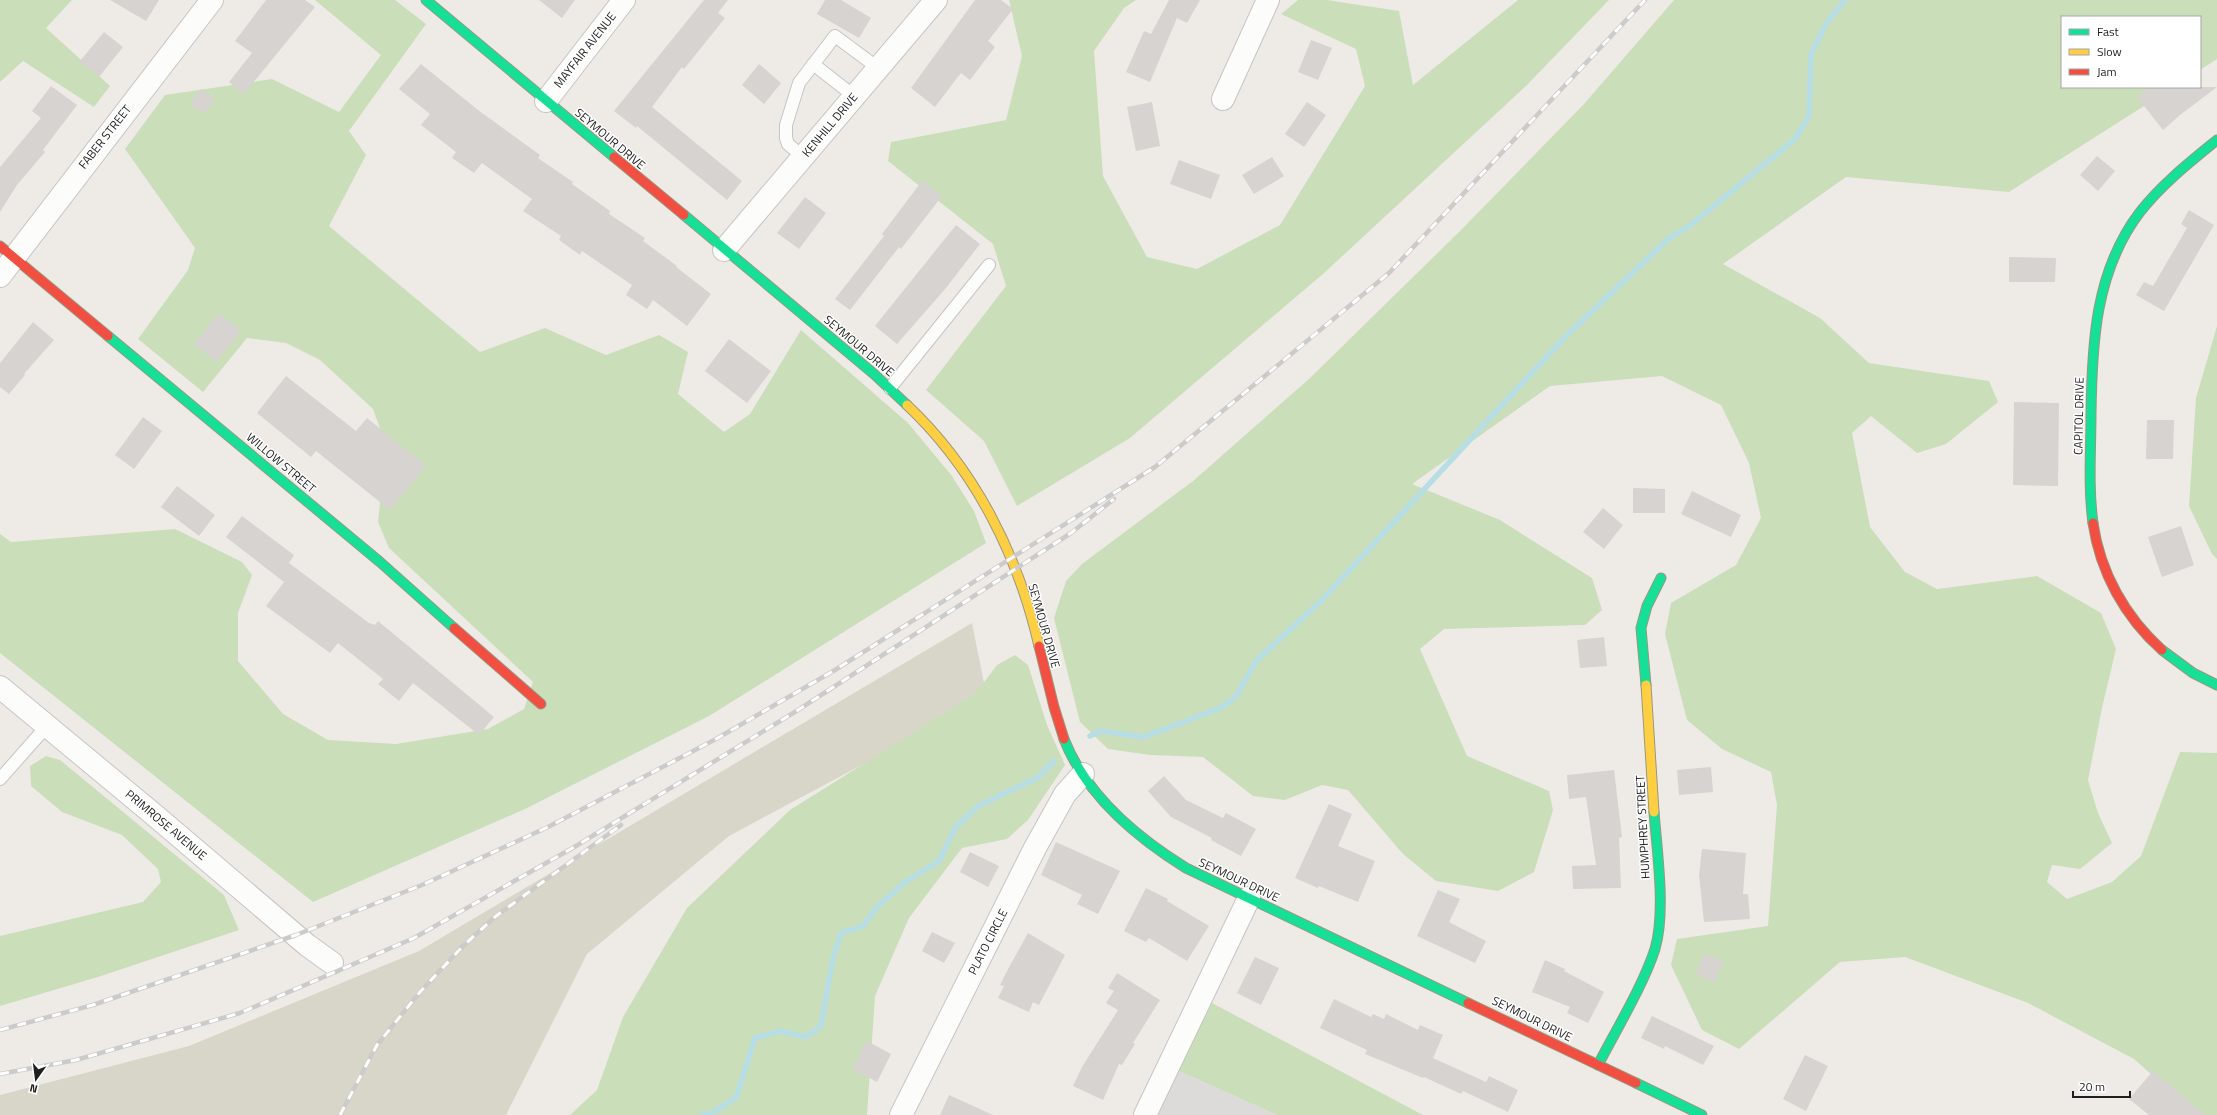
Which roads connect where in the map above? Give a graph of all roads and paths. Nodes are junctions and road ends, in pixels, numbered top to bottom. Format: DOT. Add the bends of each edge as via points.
graph roads {
  1 [pos="212,0"];
  2 [pos="426,0"];
  3 [pos="624,0"];
  4 [pos="936,0"];
  5 [pos="1268,0"];
  6 [pos="813,64"];
  7 [pos="878,68"];
  8 [pos="854,96"];
  9 [pos="1223,99"];
  10 [pos="546,101"];
  11 [pos="2217,140"];
  12 [pos="803,157"];
  13 [pos="724,250"];
  14 [pos="7,252"];
  15 [pos="989,265"];
  16 [pos="0,276"];
  17 [pos="890,388"];
  18 [pos="1661,578"];
  19 [pos="2217,685"];
  20 [pos="0,687"];
  21 [pos="541,704"];
  22 [pos="47,726"];
  23 [pos="1083,774"];
  24 [pos="0,779"];
  25 [pos="1249,898"];
  26 [pos="332,963"];
  27 [pos="1598,1065"];
  28 [pos="901,1115"];
  29 [pos="1145,1115"];
  30 [pos="1702,1115"];
  1 -- 14 [label="street, FABER STREET"];
  2 -- 10 [label="street, SEYMOUR DRIVE"];
  3 -- 10 [label="street, MAYFAIR AVENUE"];
  4 -- 7 [label="street, KENHILL DRIVE"];
  5 -- 9 [label="street"];
  6 -- 7 [label="lane" via="835,36"];
  6 -- 8 [label="lane"];
  6 -- 12 [label="lane" via="799,83 786,125 788,144"];
  7 -- 8 [label="street, KENHILL DRIVE"];
  8 -- 12 [label="street, KENHILL DRIVE"];
  10 -- 13 [label="street, SEYMOUR DRIVE"];
  11 -- 19 [label="street, CAPITOL DRIVE" via="2171,178 2144,205 2121,242 2110,268 2099,301 2091,350 2090,491 2102,565 2118,598 2136,624 2158,648"];
  12 -- 13 [label="street, KENHILL DRIVE"];
  13 -- 17 [label="street, SEYMOUR DRIVE"];
  14 -- 16 [label="street, FABER STREET"];
  14 -- 21 [label="street, WILLOW STREET" via="357,542"];
  15 -- 17 [label="lane"];
  17 -- 23 [label="street, SEYMOUR DRIVE" via="949,448 997,527 1027,602 1065,742"];
  18 -- 27 [label="street, HUMPHREY STREET" via="1647,606 1641,628 1647,688 1659,927 1655,949 1645,973"];
  20 -- 22 [label="street, PRIMROSE AVENUE"];
  22 -- 24 [label="lane"];
  22 -- 26 [label="street, PRIMROSE AVENUE" via="307,945"];
  23 -- 25 [label="street, SEYMOUR DRIVE" via="1106,805 1137,836 1186,868"];
  23 -- 28 [label="street, PLATO CIRCLE" via="1065,794 1035,848"];
  25 -- 27 [label="street, SEYMOUR DRIVE"];
  25 -- 29 [label="street"];
  27 -- 30 [label="street, SEYMOUR DRIVE"];
}
